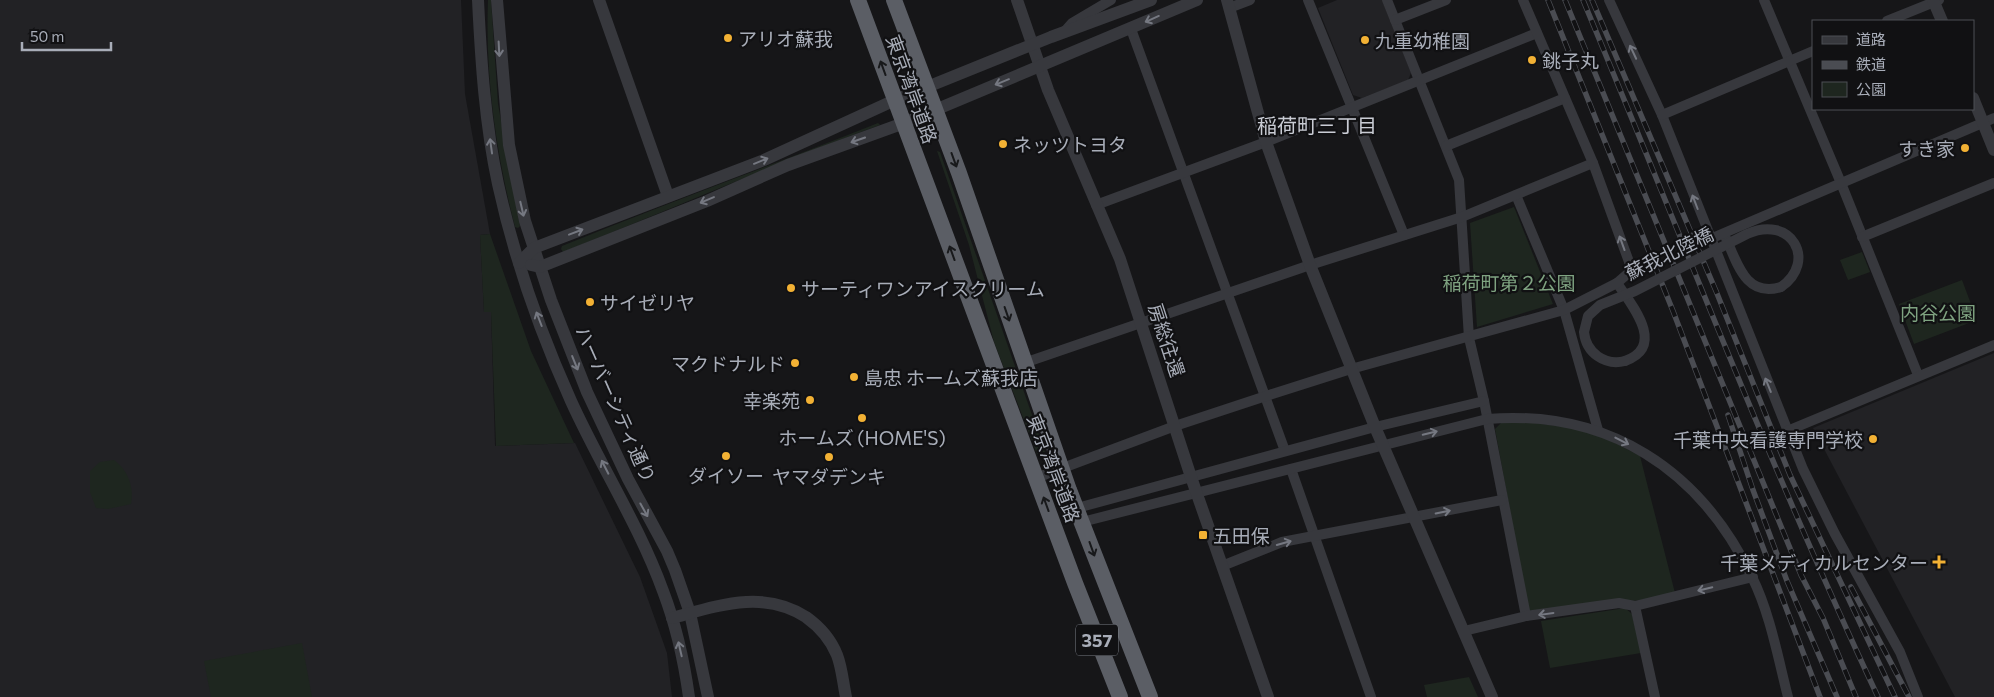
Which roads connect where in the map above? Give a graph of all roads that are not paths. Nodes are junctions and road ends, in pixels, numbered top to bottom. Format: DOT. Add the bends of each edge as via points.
graph roads {
  1 [pos="478,0"];
  2 [pos="497,0"];
  3 [pos="598,0"];
  4 [pos="858,0"];
  5 [pos="894,0"];
  6 [pos="1018,0"];
  7 [pos="1111,0"];
  8 [pos="1151,0"];
  9 [pos="1197,0"];
  10 [pos="1250,0"];
  11 [pos="1308,0"];
  12 [pos="1386,0"];
  13 [pos="1446,0"];
  14 [pos="1523,0"];
  15 [pos="1610,0"];
  16 [pos="1764,0"];
  17 [pos="1936,1"];
  18 [pos="1228,4"];
  19 [pos="1395,20"];
  20 [pos="1889,20"];
  21 [pos="1942,20"];
  22 [pos="1131,29"];
  23 [pos="1064,32"];
  24 [pos="1537,33"];
  25 [pos="1032,44"];
  26 [pos="1812,51"];
  27 [pos="1789,60"];
  28 [pos="1040,67"];
  29 [pos="1419,80"];
  30 [pos="927,87"];
  31 [pos="1565,98"];
  32 [pos="1974,99"];
  33 [pos="895,100"];
  34 [pos="1352,108"];
  35 [pos="936,110"];
  36 [pos="1662,115"];
  37 [pos="1988,120"];
  38 [pos="904,123"];
  39 [pos="1266,142"];
  40 [pos="1446,146"];
  41 [pos="1994,150"];
  42 [pos="1592,163"];
  43 [pos="1184,173"];
  44 [pos="1841,183"];
  45 [pos="1994,183"];
  46 [pos="1516,195"];
  47 [pos="668,196"];
  48 [pos="1096,205"];
  49 [pos="1462,217"];
  50 [pos="1723,232"];
  51 [pos="1404,235"];
  52 [pos="1862,237"];
  53 [pos="1710,239"];
  54 [pos="534,248"];
  55 [pos="519,263"];
  56 [pos="1310,265"];
  57 [pos="540,267"];
  58 [pos="1617,283"];
  59 [pos="1228,293"];
  60 [pos="1564,310"];
  61 [pos="1142,323"];
  62 [pos="1468,338"];
  63 [pos="1994,345"];
  64 [pos="1024,363"];
  65 [pos="1351,369"];
  66 [pos="1918,375"];
  67 [pos="1266,396"];
  68 [pos="1484,401"];
  69 [pos="1487,419"];
  70 [pos="1175,426"];
  71 [pos="1375,427"];
  72 [pos="1598,430"];
  73 [pos="1787,430"];
  74 [pos="1383,445"];
  75 [pos="1286,452"];
  76 [pos="1062,469"];
  77 [pos="1291,469"];
  78 [pos="1191,477"];
  79 [pos="1036,478"];
  80 [pos="1197,494"];
  81 [pos="1502,500"];
  82 [pos="1079,515"];
  83 [pos="1414,518"];
  84 [pos="1314,535"];
  85 [pos="1222,566"];
  86 [pos="1753,578"];
  87 [pos="1635,606"];
  88 [pos="690,613"];
  89 [pos="1526,616"];
  90 [pos="672,618"];
  91 [pos="1464,631"];
  92 [pos="689,697"];
  93 [pos="708,697"];
  94 [pos="846,697"];
  95 [pos="1120,697"];
  96 [pos="1150,697"];
  97 [pos="1268,697"];
  98 [pos="1371,697"];
  99 [pos="1492,697"];
  100 [pos="1655,697"];
  101 [pos="1788,697"];
  102 [pos="1918,697"];
  55 -- 1 [label="street, ハーバーシティ通り, one-way" via="494,165 485,100"];
  2 -- 54 [label="street, ハーバーシティ通り, one-way" via="509,144"];
  3 -- 47 [label="street"];
  33 -- 4 [label="highway, 東京湾岸道路 / 357, one-way"];
  5 -- 30 [label="highway, 東京湾岸道路 / 357"];
  6 -- 25 [label="street, 房総往還"];
  7 -- 23 [label="street" via="1072,23"];
  8 -- 23 [label="street"];
  9 -- 22 [label="street, one-way"];
  10 -- 18 [label="street"];
  11 -- 34 [label="street"];
  12 -- 19 [label="street"];
  13 -- 19 [label="street"];
  14 -- 24 [label="street"];
  36 -- 15 [label="street, one-way"];
  16 -- 27 [label="street"];
  17 -- 20 [label="street"];
  17 -- 21 [label="street"];
  18 -- 39 [label="street"];
  19 -- 29 [label="street"];
  22 -- 28 [label="street"];
  22 -- 43 [label="street"];
  23 -- 25 [label="street"];
  24 -- 29 [label="street"];
  24 -- 31 [label="street"];
  25 -- 28 [label="street, 房総往還"];
  25 -- 30 [label="street"];
  26 -- 27 [label="street"];
  27 -- 36 [label="street"];
  27 -- 44 [label="street"];
  28 -- 35 [label="street, one-way"];
  28 -- 48 [label="street, 房総往還"];
  29 -- 34 [label="street"];
  29 -- 40 [label="street"];
  30 -- 33 [label="street"];
  30 -- 35 [label="highway, 東京湾岸道路 / 357"];
  31 -- 40 [label="street"];
  31 -- 42 [label="street"];
  32 -- 37 [label="street"];
  33 -- 38 [label="highway, 東京湾岸道路 / 357"];
  47 -- 33 [label="street, one-way" via="764,160"];
  34 -- 39 [label="street"];
  34 -- 51 [label="street"];
  35 -- 38 [label="street"];
  35 -- 64 [label="highway, 東京湾岸道路 / 357, one-way"];
  53 -- 36 [label="street, one-way"];
  37 -- 41 [label="street"];
  37 -- 44 [label="street"];
  38 -- 57 [label="street, one-way" via="788,164 707,201"];
  79 -- 38 [label="highway, 東京湾岸道路 / 357, one-way"];
  39 -- 43 [label="street"];
  39 -- 56 [label="street"];
  40 -- 49 [label="street" via="1459,180"];
  42 -- 46 [label="street"];
  58 -- 42 [label="street, one-way" via="1632,270"];
  43 -- 48 [label="street"];
  43 -- 59 [label="street"];
  44 -- 50 [label="street"];
  44 -- 52 [label="street"];
  45 -- 52 [label="street"];
  46 -- 49 [label="street"];
  46 -- 60 [label="street"];
  54 -- 47 [label="street, one-way"];
  48 -- 61 [label="street, 房総往還" via="1120,259"];
  49 -- 51 [label="street"];
  49 -- 62 [label="street"];
  50 -- 53 [label="street"];
  50 -- 58 [label="street, 蘇我北陸橋, bridge" via="1727,242 1732,251 1742,272 1754,286 1772,290 1782,287 1793,277 1798,254 1789,236 1774,228 1757,229 1740,237 1733,241 1724,246 1635,291 1627,294 1619,297 1610,300 1595,308 1584,326 1585,341 1595,354 1612,362 1632,358 1645,338 1642,321 1637,314 1627,298 1622,290"];
  51 -- 56 [label="street"];
  52 -- 66 [label="street"];
  73 -- 53 [label="street, one-way"];
  54 -- 55 [label="street"];
  54 -- 57 [label="street, ハーバーシティ通り"];
  55 -- 57 [label="street"];
  90 -- 55 [label="street, ハーバーシティ通り, one-way" via="647,551 571,401"];
  56 -- 59 [label="street"];
  56 -- 65 [label="street"];
  57 -- 88 [label="street, ハーバーシティ通り, one-way" via="587,392 667,551"];
  58 -- 60 [label="street"];
  59 -- 61 [label="street"];
  59 -- 67 [label="street"];
  60 -- 62 [label="street"];
  60 -- 72 [label="street"];
  61 -- 64 [label="street"];
  61 -- 70 [label="street, 房総往還"];
  62 -- 65 [label="street"];
  62 -- 68 [label="street"];
  63 -- 66 [label="street"];
  64 -- 76 [label="highway, 東京湾岸道路 / 357"];
  65 -- 67 [label="street"];
  65 -- 71 [label="street"];
  66 -- 73 [label="street"];
  67 -- 70 [label="street"];
  67 -- 75 [label="street"];
  68 -- 69 [label="street"];
  68 -- 71 [label="street"];
  69 -- 72 [label="street" via="1548,418"];
  74 -- 69 [label="street, one-way"];
  69 -- 81 [label="street"];
  70 -- 76 [label="street"];
  70 -- 78 [label="street, 房総往還"];
  71 -- 74 [label="street"];
  71 -- 75 [label="street"];
  72 -- 86 [label="street, one-way" via="1644,453 1686,485 1709,509"];
  73 -- 102 [label="street" via="1835,534 1900,652"];
  74 -- 77 [label="street"];
  74 -- 83 [label="street"];
  75 -- 78 [label="street"];
  76 -- 79 [label="street"];
  76 -- 82 [label="highway, 東京湾岸道路 / 357"];
  77 -- 80 [label="street"];
  77 -- 84 [label="street"];
  78 -- 80 [label="street, 房総往還"];
  78 -- 82 [label="street"];
  95 -- 79 [label="highway, 東京湾岸道路 / 357, one-way"];
  80 -- 82 [label="street"];
  80 -- 85 [label="street, 房総往還"];
  83 -- 81 [label="street, one-way"];
  81 -- 89 [label="street"];
  82 -- 96 [label="highway, 東京湾岸道路 / 357, one-way"];
  83 -- 84 [label="street"];
  83 -- 91 [label="street"];
  85 -- 84 [label="street, one-way" via="1282,542"];
  84 -- 98 [label="street"];
  85 -- 97 [label="street, 房総往還"];
  86 -- 87 [label="street, one-way"];
  86 -- 101 [label="street"];
  87 -- 89 [label="street, one-way" via="1619,603"];
  87 -- 100 [label="street"];
  88 -- 90 [label="street"];
  88 -- 93 [label="street, ハーバーシティ通り"];
  88 -- 94 [label="street" via="751,601 777,603 792,609 818,627 828,639 840,665"];
  89 -- 91 [label="street"];
  92 -- 90 [label="street, ハーバーシティ通り, one-way"];
  91 -- 99 [label="street"];
}
